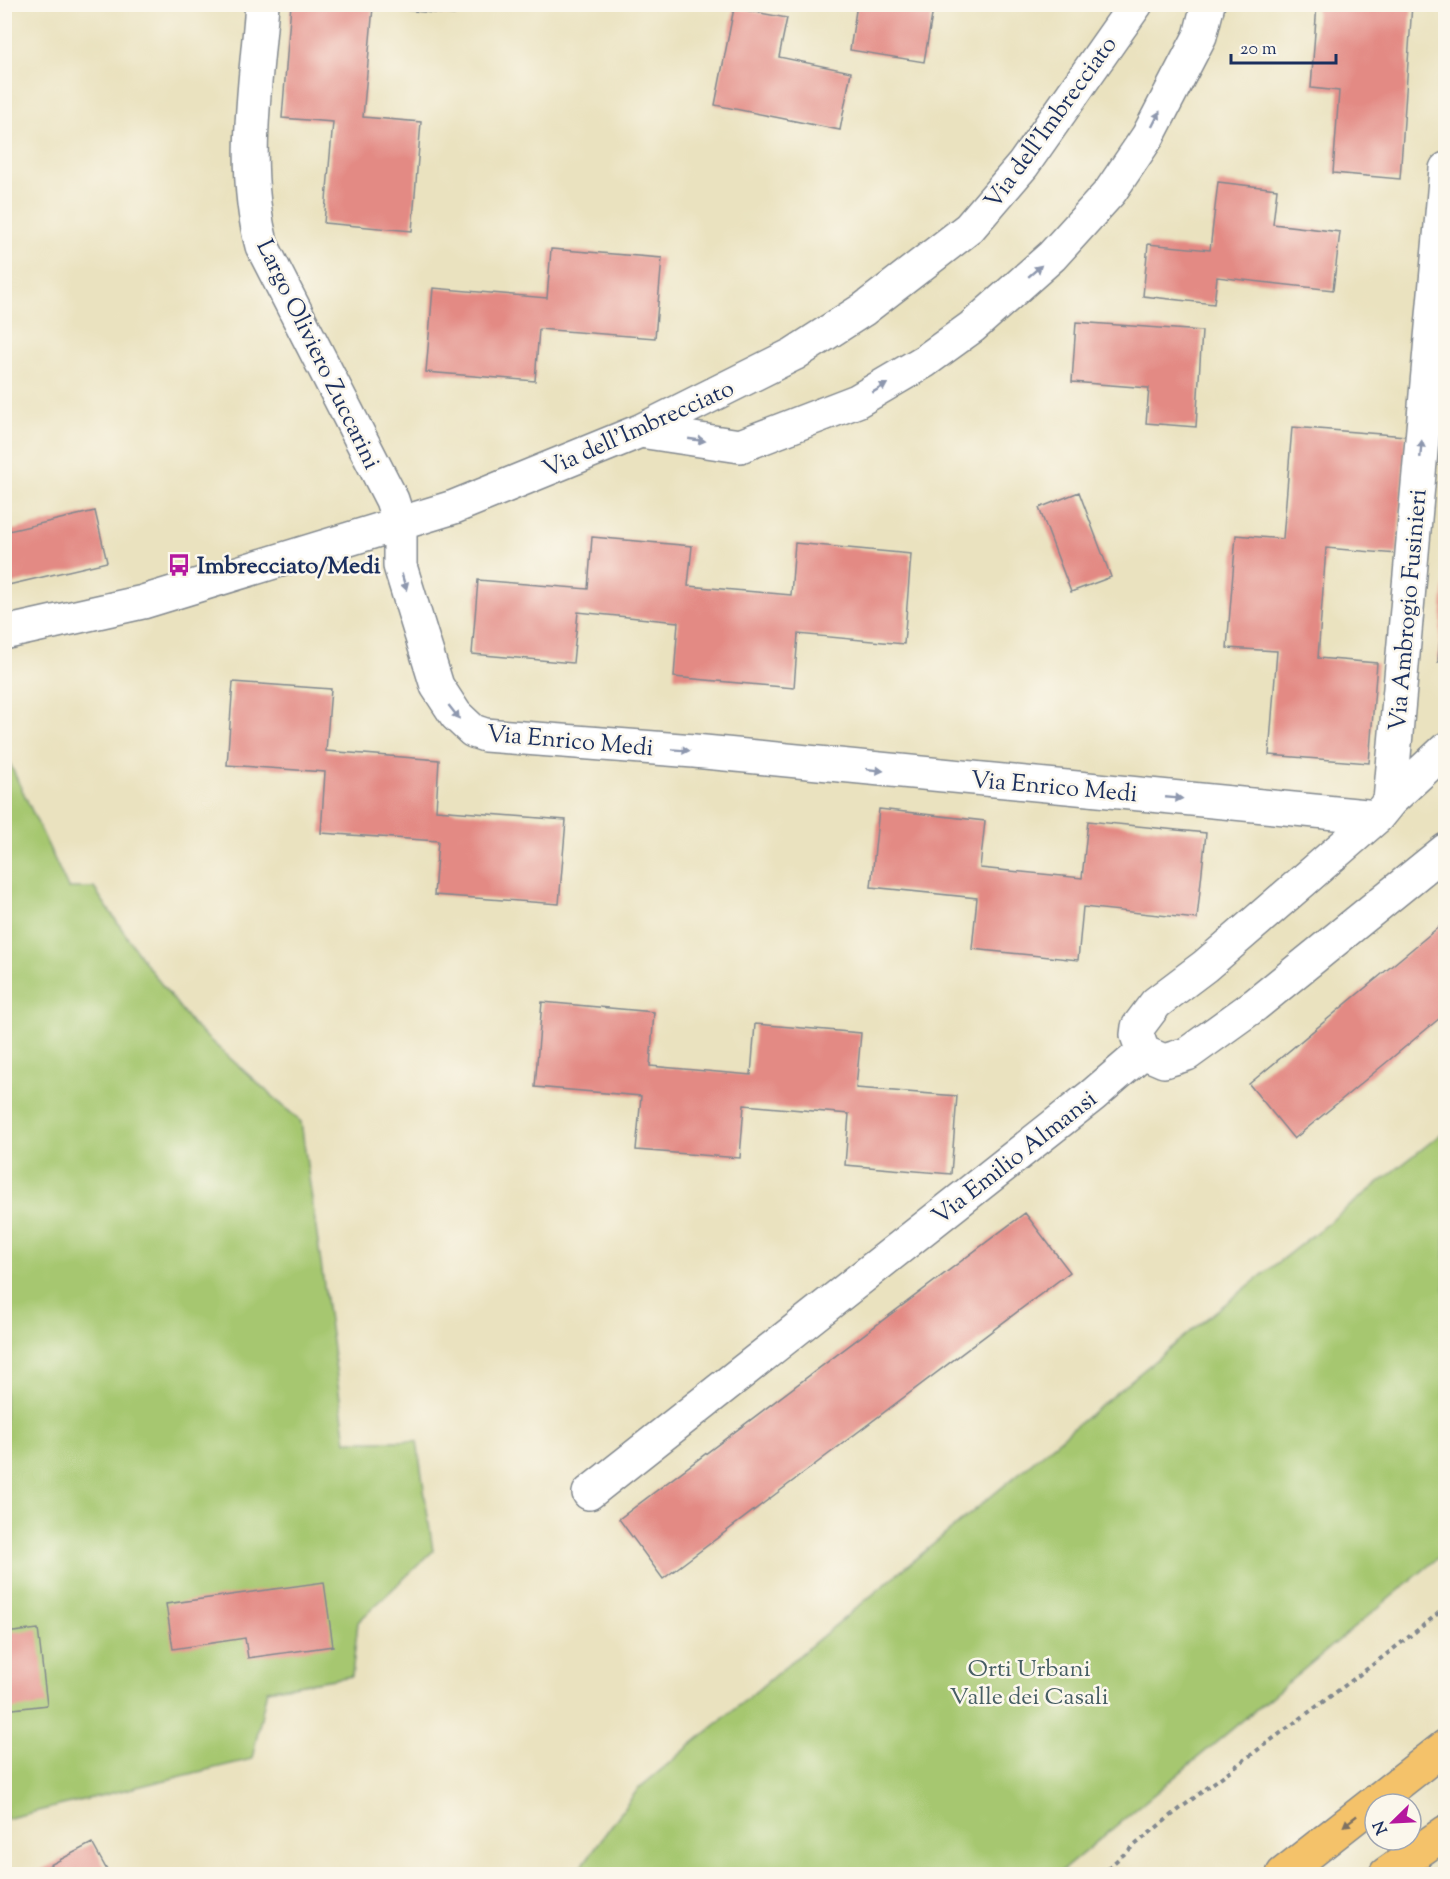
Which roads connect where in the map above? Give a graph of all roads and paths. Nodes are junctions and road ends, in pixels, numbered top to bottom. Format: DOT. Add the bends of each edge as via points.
graph roads {
  1 [pos="262,4"];
  2 [pos="1208,4"];
  3 [pos="1121,10"];
  4 [pos="1446,169"];
  5 [pos="640,431"];
  6 [pos="400,525"];
  7 [pos="4,633"];
  8 [pos="428,660"];
  9 [pos="1446,749"];
  10 [pos="1383,809"];
  11 [pos="1446,850"];
  12 [pos="1143,1052"];
  13 [pos="589,1493"];
  14 [pos="1446,1607"];
  15 [pos="1446,1746"];
  16 [pos="1446,1832"];
  17 [pos="1101,1875"];
  18 [pos="1283,1875"];
  19 [pos="1386,1875"];
  1 -- 6 [label="street, Largo Oliviero Zuccarini" via="250,180 262,246 392,501"];
  5 -- 2 [label="street, one-way" via="740,446 857,401 924,362 972,327 1052,256 1110,192 1148,136 1200,36"];
  3 -- 5 [label="street, Via dell'Imbrecciato" via="1023,165 951,244 802,350"];
  10 -- 4 [label="street, Via Ambrogio Fusinieri, one-way"];
  5 -- 6 [label="street, Via dell'Imbrecciato"];
  6 -- 7 [label="street, Via dell'Imbrecciato" via="143,602"];
  6 -- 8 [label="street, Largo Oliviero Zuccarini, one-way" via="400,566"];
  8 -- 10 [label="street, Via Enrico Medi, one-way" via="437,686 456,715 473,731 485,735"];
  9 -- 10 [label="street"];
  10 -- 12 [label="street" via="1205,966 1156,1003 1138,1027"];
  11 -- 12 [label="street" via="1254,1005 1187,1053 1164,1061"];
  12 -- 13 [label="street, Via Emilio Almansi"];
  14 -- 17 [label="path" via="1161,1821"];
  15 -- 18 [label="highway, one-way"];
  16 -- 19 [label="highway"];
}
